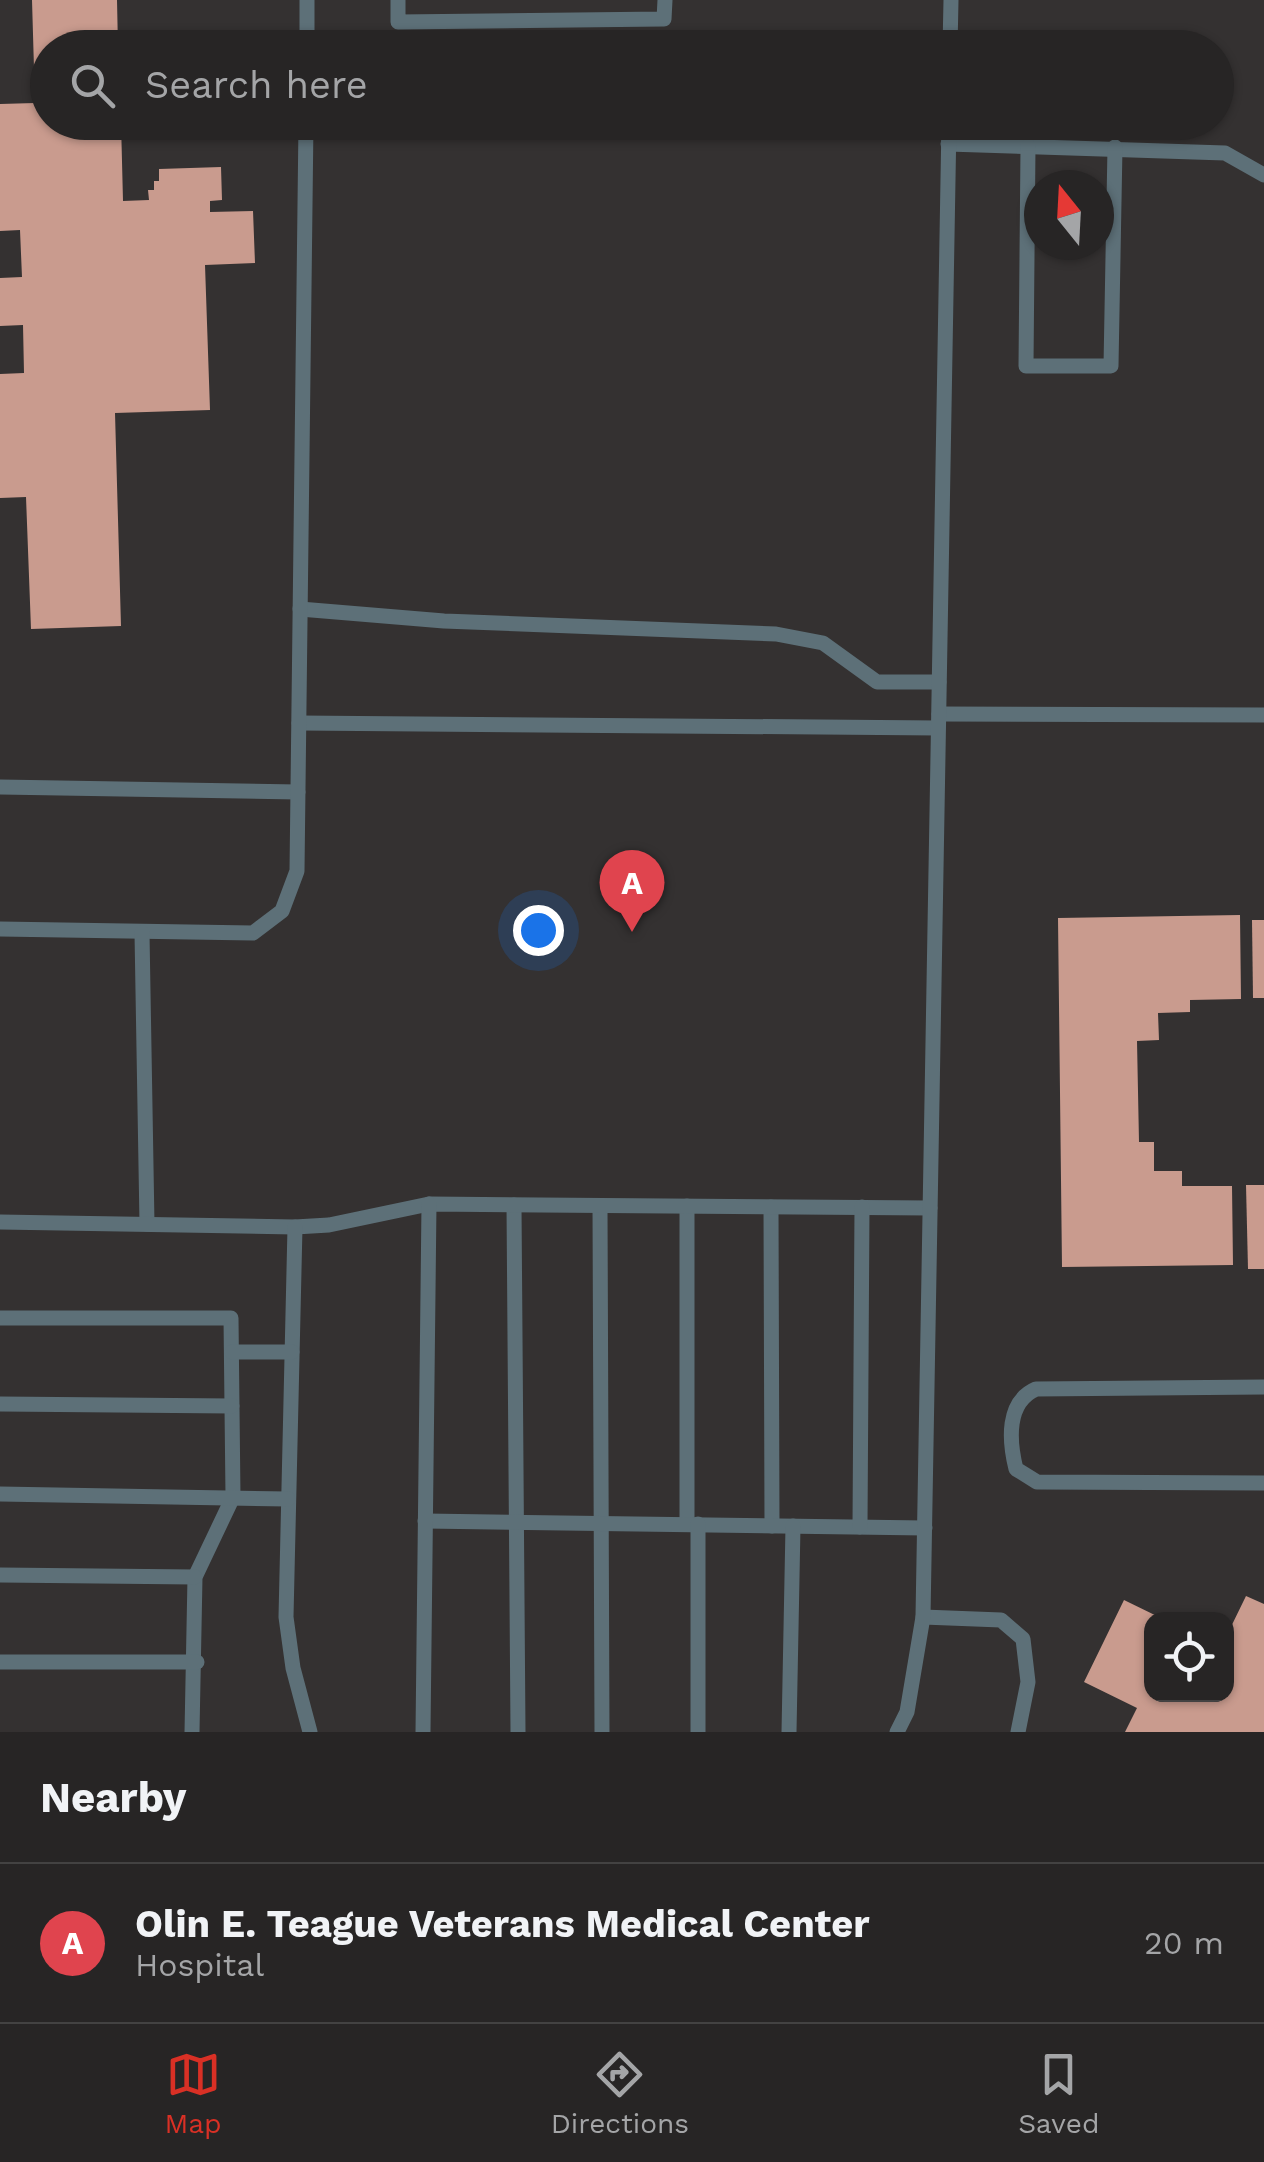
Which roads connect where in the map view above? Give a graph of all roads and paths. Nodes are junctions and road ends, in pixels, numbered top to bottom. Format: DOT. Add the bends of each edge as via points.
graph roads {
  1 [pos="307,0"];
  2 [pos="398,0"];
  3 [pos="664,0"];
  4 [pos="951,0"];
  5 [pos="306,30"];
  6 [pos="950,30"];
  7 [pos="306,140"];
  8 [pos="948,140"];
  9 [pos="948,144"];
  10 [pos="1028,146"];
  11 [pos="1116,147"];
  12 [pos="1264,176"];
  13 [pos="300,609"];
  14 [pos="939,682"];
  15 [pos="1264,715"];
  16 [pos="938,721"];
  17 [pos="299,723"];
  18 [pos="0,786"];
  19 [pos="298,792"];
  20 [pos="0,929"];
  21 [pos="142,933"];
  22 [pos="429,1204"];
  23 [pos="514,1205"];
  24 [pos="600,1206"];
  25 [pos="687,1206"];
  26 [pos="770,1206"];
  27 [pos="862,1207"];
  28 [pos="930,1208"];
  29 [pos="0,1222"];
  30 [pos="147,1224"];
  31 [pos="295,1227"];
  32 [pos="0,1318"];
  33 [pos="232,1352"];
  34 [pos="292,1352"];
  35 [pos="1264,1387"];
  36 [pos="0,1404"];
  37 [pos="232,1406"];
  38 [pos="1264,1483"];
  39 [pos="0,1494"];
  40 [pos="234,1497"];
  41 [pos="288,1499"];
  42 [pos="425,1521"];
  43 [pos="516,1522"];
  44 [pos="601,1524"];
  45 [pos="693,1524"];
  46 [pos="772,1526"];
  47 [pos="793,1526"];
  48 [pos="860,1527"];
  49 [pos="925,1528"];
  50 [pos="0,1576"];
  51 [pos="196,1577"];
  52 [pos="923,1617"];
  53 [pos="0,1662"];
  54 [pos="196,1662"];
  55 [pos="192,1732"];
  56 [pos="310,1732"];
  57 [pos="423,1732"];
  58 [pos="518,1732"];
  59 [pos="602,1732"];
  60 [pos="698,1732"];
  61 [pos="789,1732"];
  62 [pos="897,1732"];
  63 [pos="1018,1732"];
  1 -- 5 [label="lane"];
  2 -- 3 [label="lane" via="398,22 664,19"];
  4 -- 6 [label="lane"];
  7 -- 13 [label="lane"];
  8 -- 9 [label="lane"];
  9 -- 10 [label="lane"];
  9 -- 14 [label="lane"];
  10 -- 11 [label="lane"];
  10 -- 11 [label="lane" via="1026,366 1111,366"];
  11 -- 12 [label="lane" via="1225,152"];
  13 -- 14 [label="lane" via="444,622 776,634 823,643 877,682"];
  13 -- 17 [label="lane"];
  14 -- 16 [label="lane"];
  15 -- 16 [label="lane"];
  16 -- 17 [label="lane"];
  16 -- 28 [label="lane"];
  17 -- 19 [label="lane"];
  18 -- 19 [label="lane"];
  19 -- 21 [label="lane" via="297,871 282,911 253,933"];
  20 -- 21 [label="lane"];
  21 -- 30 [label="lane"];
  22 -- 23 [label="lane"];
  22 -- 31 [label="lane"];
  22 -- 42 [label="lane"];
  23 -- 24 [label="lane"];
  23 -- 43 [label="lane"];
  24 -- 25 [label="lane"];
  24 -- 44 [label="lane"];
  25 -- 26 [label="lane"];
  25 -- 45 [label="lane"];
  26 -- 27 [label="lane"];
  26 -- 46 [label="lane"];
  27 -- 28 [label="lane"];
  27 -- 48 [label="lane"];
  28 -- 49 [label="lane"];
  29 -- 30 [label="lane"];
  30 -- 31 [label="lane"];
  31 -- 34 [label="lane"];
  32 -- 33 [label="lane" via="231,1318"];
  33 -- 34 [label="lane"];
  33 -- 37 [label="lane"];
  34 -- 41 [label="lane"];
  35 -- 38 [label="lane" via="1036,1388 1015,1406 1011,1450 1016,1469 1038,1482"];
  36 -- 37 [label="lane"];
  37 -- 40 [label="lane"];
  39 -- 40 [label="lane"];
  40 -- 41 [label="lane"];
  40 -- 51 [label="lane"];
  41 -- 56 [label="lane" via="286,1617"];
  42 -- 43 [label="lane"];
  42 -- 57 [label="lane"];
  43 -- 44 [label="lane"];
  43 -- 58 [label="lane"];
  44 -- 45 [label="lane"];
  44 -- 59 [label="lane"];
  45 -- 46 [label="lane"];
  45 -- 60 [label="lane"];
  46 -- 47 [label="lane"];
  47 -- 48 [label="lane"];
  47 -- 61 [label="lane"];
  48 -- 49 [label="lane"];
  49 -- 52 [label="lane"];
  50 -- 51 [label="lane"];
  51 -- 54 [label="lane"];
  52 -- 62 [label="lane" via="907,1712"];
  52 -- 63 [label="lane" via="1001,1620 1022,1639 1028,1682"];
  53 -- 54 [label="lane"];
  54 -- 55 [label="lane"];
}
